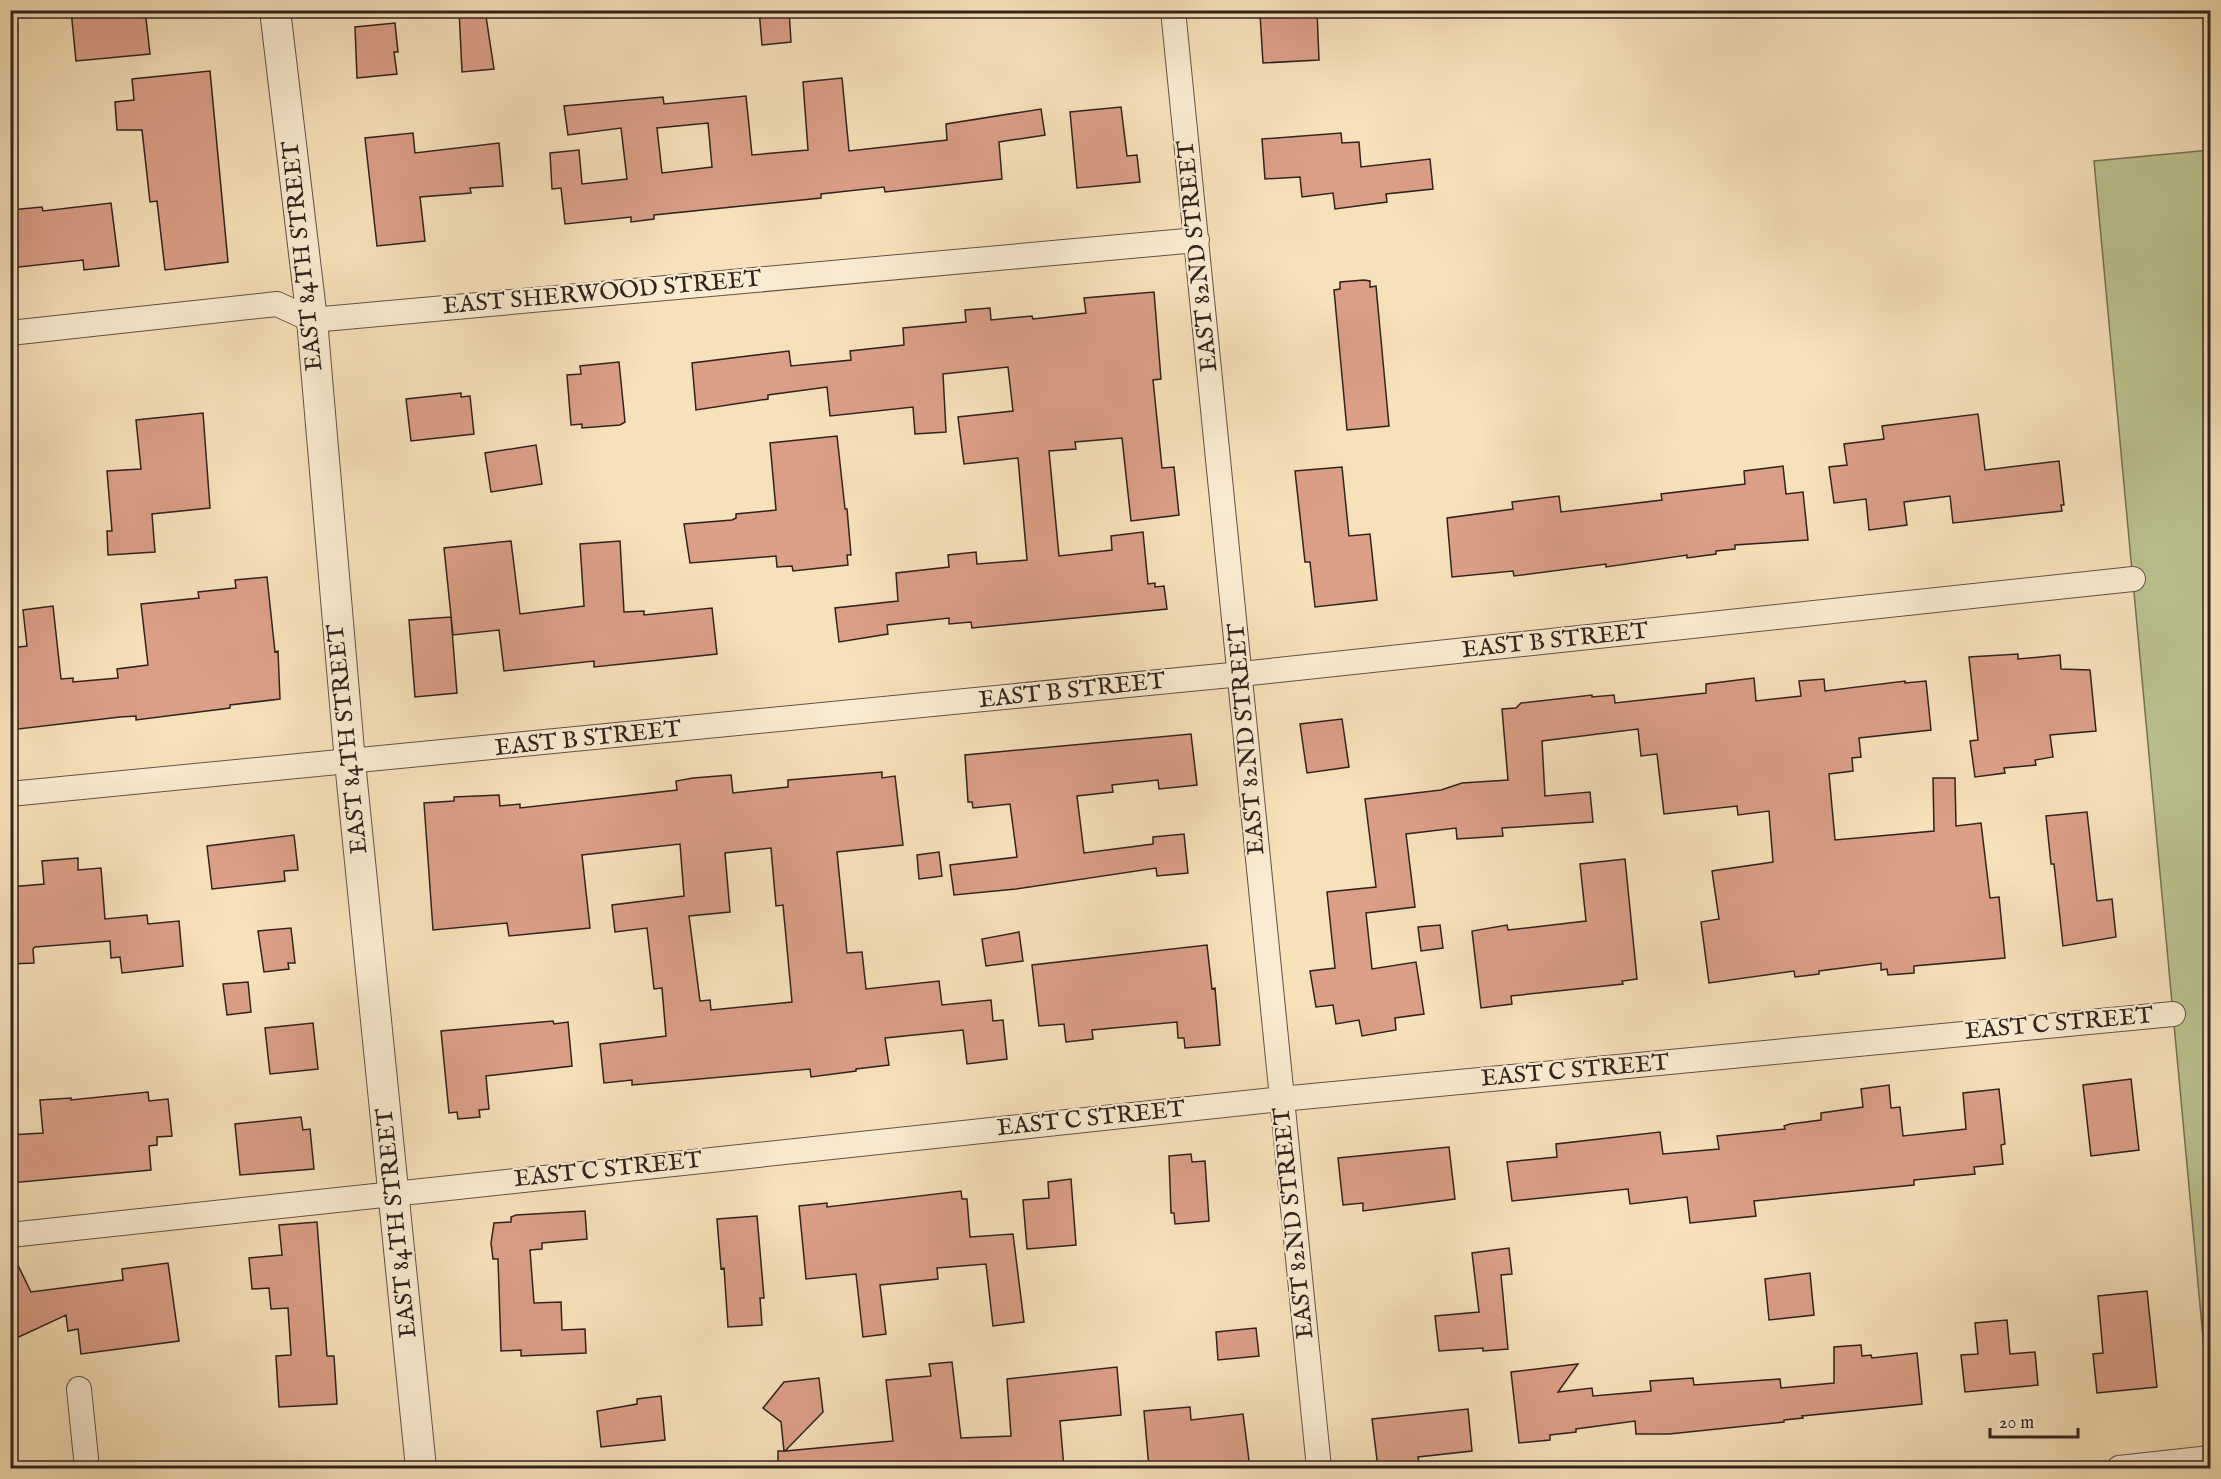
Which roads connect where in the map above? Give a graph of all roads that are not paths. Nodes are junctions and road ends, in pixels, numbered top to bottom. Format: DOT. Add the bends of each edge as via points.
graph roads {
  1 [pos="275,10"];
  2 [pos="1173,10"];
  3 [pos="1197,240"];
  4 [pos="312,320"];
  5 [pos="10,333"];
  6 [pos="2133,579"];
  7 [pos="1241,674"];
  8 [pos="350,762"];
  9 [pos="10,794"];
  10 [pos="2173,1014"];
  11 [pos="1281,1099"];
  12 [pos="395,1193"];
  13 [pos="10,1235"];
  14 [pos="80,1389"];
  15 [pos="2211,1458"];
  16 [pos="87,1468"];
  17 [pos="421,1468"];
  18 [pos="1319,1468"];
  19 [pos="2119,1468"];
  1 -- 4 [label="street, EAST 84TH STREET"];
  2 -- 3 [label="street, EAST 82ND STREET"];
  3 -- 4 [label="street, EAST SHERWOOD STREET"];
  3 -- 7 [label="street, EAST 82ND STREET"];
  4 -- 5 [label="street, EAST SHERWOOD STREET" via="277,304"];
  4 -- 8 [label="street, EAST 84TH STREET"];
  6 -- 7 [label="street, EAST B STREET"];
  7 -- 8 [label="street, EAST B STREET"];
  7 -- 11 [label="street, EAST 82ND STREET"];
  8 -- 9 [label="street, EAST B STREET"];
  8 -- 12 [label="street, EAST 84TH STREET"];
  10 -- 11 [label="street, EAST C STREET"];
  11 -- 12 [label="street, EAST C STREET"];
  11 -- 18 [label="street, EAST 82ND STREET"];
  12 -- 13 [label="street, EAST C STREET"];
  12 -- 17 [label="street, EAST 84TH STREET"];
  14 -- 16 [label="street"];
  15 -- 19 [label="street"];
}
